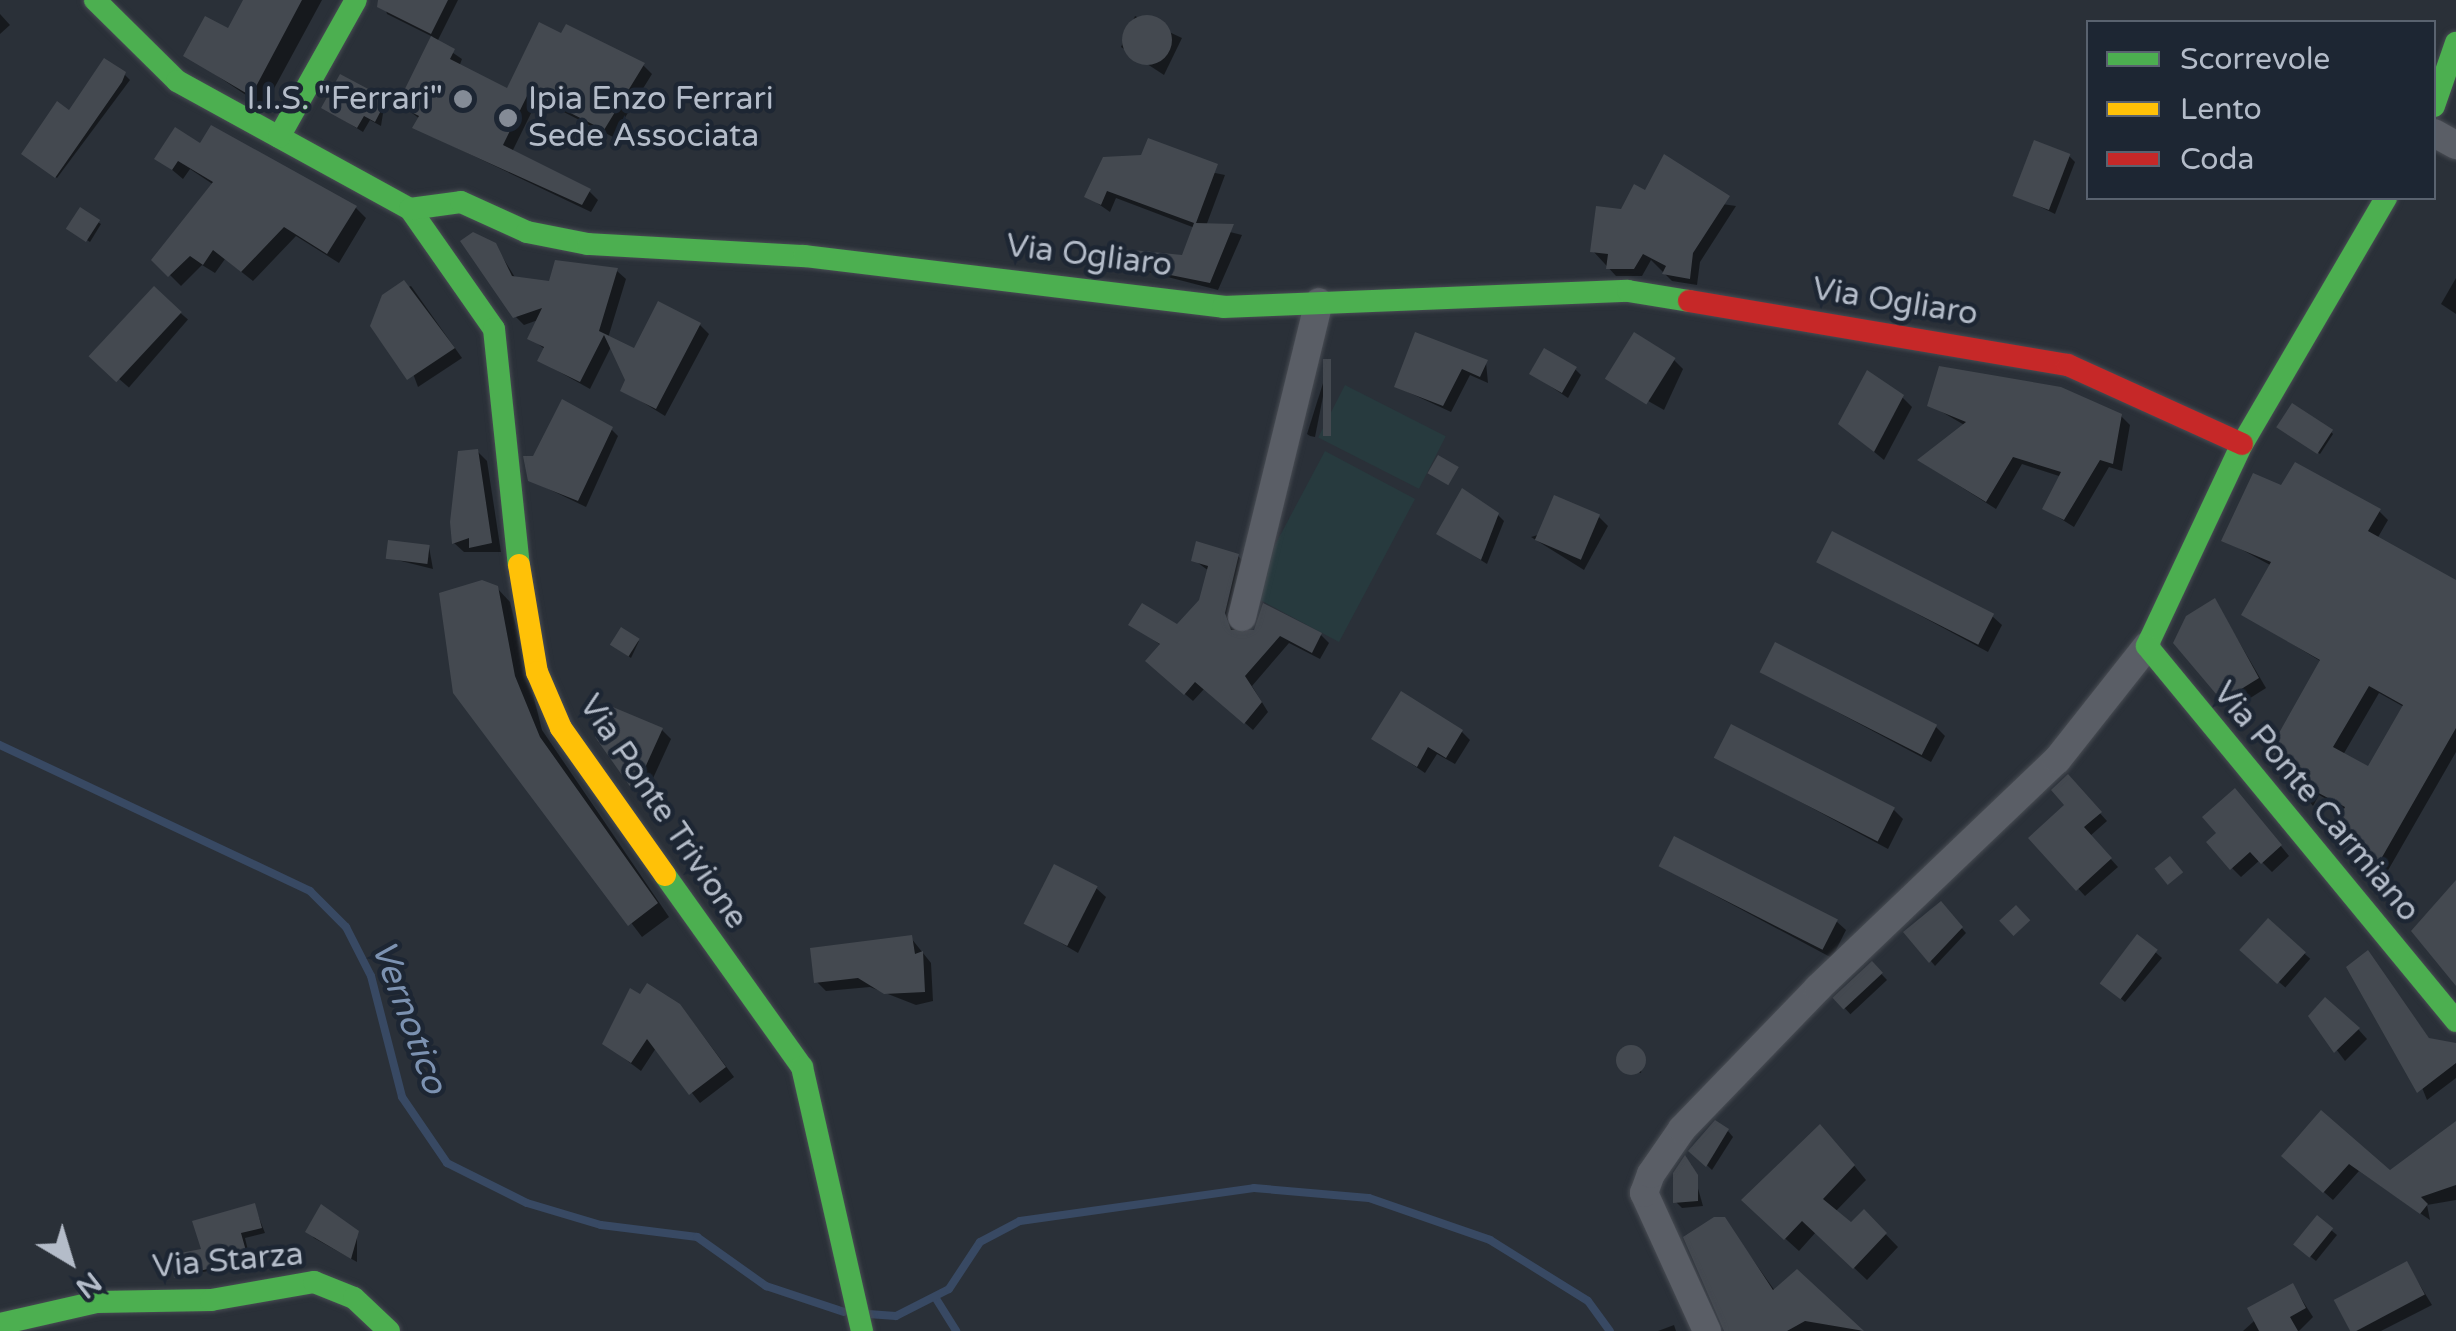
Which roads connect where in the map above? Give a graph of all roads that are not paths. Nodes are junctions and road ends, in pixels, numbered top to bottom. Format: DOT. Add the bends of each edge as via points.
graph roads {
  1 [pos="94,0"];
  2 [pos="327,0"];
  3 [pos="356,0"];
  4 [pos="2456,43"];
  5 [pos="2436,100"];
  6 [pos="269,131"];
  7 [pos="2385,200"];
  8 [pos="410,210"];
  9 [pos="1318,302"];
  10 [pos="2242,444"];
  11 [pos="1242,617"];
  12 [pos="2147,646"];
  13 [pos="2456,1022"];
  14 [pos="0,1324"];
  15 [pos="388,1331"];
  16 [pos="862,1331"];
  17 [pos="1707,1331"];
  1 -- 6 [label="street" via="177,81"];
  2 -- 6 [label="street"];
  3 -- 6 [label="street"];
  4 -- 5 [label="street"];
  6 -- 8 [label="street"];
  7 -- 10 [label="street"];
  8 -- 9 [label="street, Via Ogliaro" via="461,202 527,232 588,244 804,256 1223,307"];
  8 -- 16 [label="street, Via Ponte Trivione" via="494,329 523,622 561,728 802,1067 823,1134"];
  9 -- 10 [label="street, Via Ogliaro" via="1628,291 2068,365"];
  9 -- 11 [label="street"];
  10 -- 12 [label="street"];
  12 -- 13 [label="street, Via Ponte Carmiano"];
  12 -- 17 [label="street" via="2057,760 1818,988 1682,1129 1650,1174 1644,1194"];
  14 -- 15 [label="street, Via Starza" via="97,1302 211,1300 314,1282 354,1298"];
}
